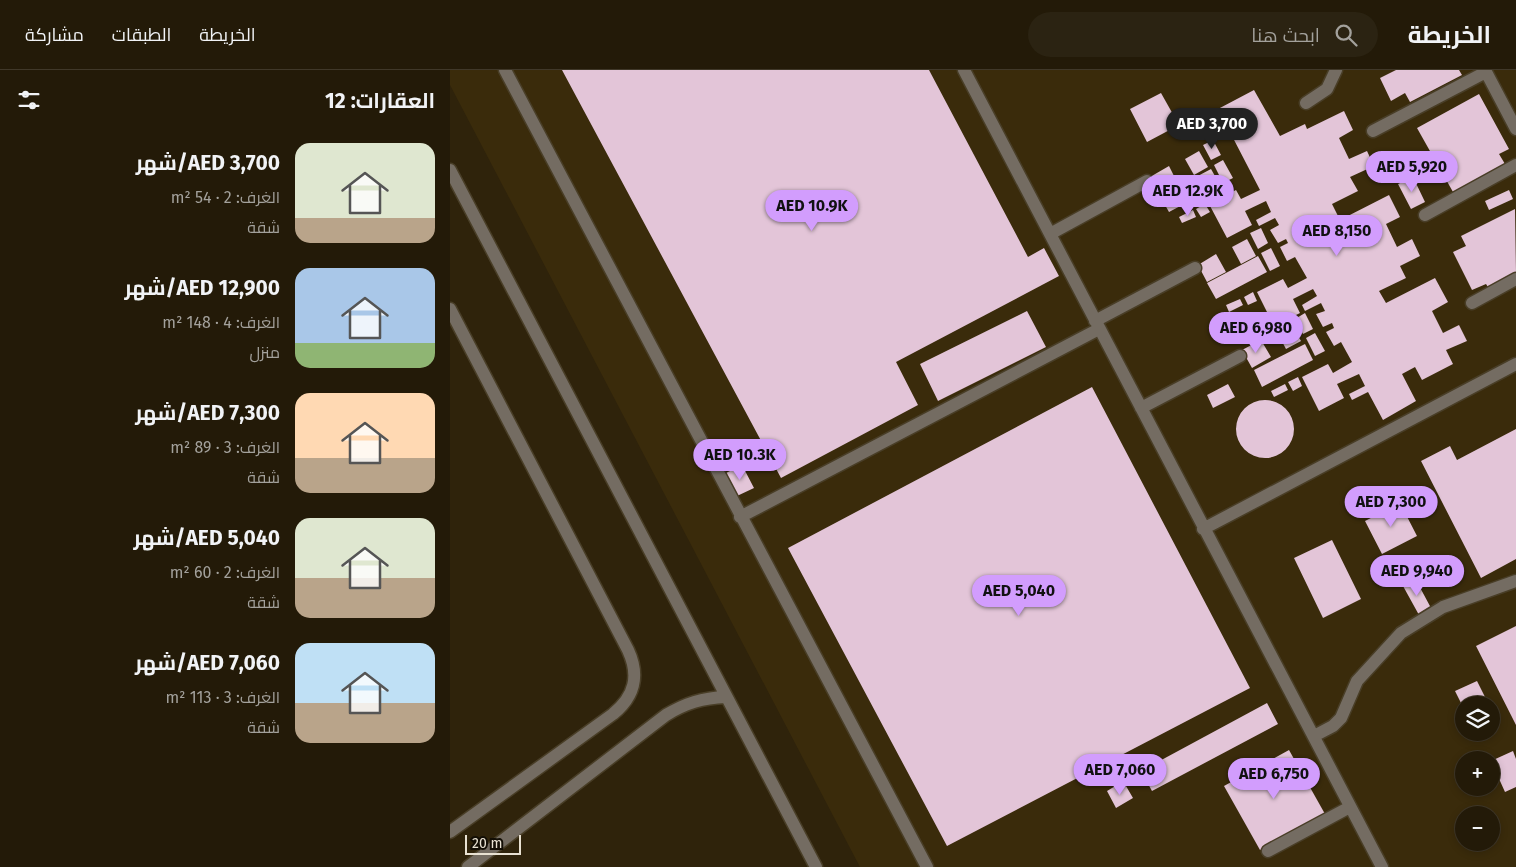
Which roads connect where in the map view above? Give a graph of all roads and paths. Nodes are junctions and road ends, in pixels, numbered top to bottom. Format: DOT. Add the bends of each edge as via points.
graph roads {
  1 [pos="504,70"];
  2 [pos="964,70"];
  3 [pos="1336,70"];
  4 [pos="1485,71"];
  5 [pos="1306,103"];
  6 [pos="1516,130"];
  7 [pos="1373,131"];
  8 [pos="1516,165"];
  9 [pos="450,170"];
  10 [pos="1147,181"];
  11 [pos="1426,215"];
  12 [pos="1050,234"];
  13 [pos="1195,268"];
  14 [pos="1516,279"];
  15 [pos="1472,303"];
  16 [pos="450,309"];
  17 [pos="1097,325"];
  18 [pos="1240,356"];
  19 [pos="1516,364"];
  20 [pos="1141,408"];
  21 [pos="740,517"];
  22 [pos="1203,528"];
  23 [pos="1516,581"];
  24 [pos="726,697"];
  25 [pos="1314,736"];
  26 [pos="1350,807"];
  27 [pos="450,832"];
  28 [pos="1268,851"];
  29 [pos="468,867"];
  30 [pos="816,867"];
  31 [pos="927,867"];
  32 [pos="1382,867"];
  1 -- 21 [label="street"];
  2 -- 12 [label="street"];
  3 -- 5 [label="street" via="1327,89"];
  4 -- 6 [label="street"];
  4 -- 7 [label="street"];
  8 -- 11 [label="street"];
  9 -- 24 [label="street"];
  10 -- 12 [label="street"];
  12 -- 17 [label="street"];
  13 -- 17 [label="street"];
  14 -- 15 [label="street"];
  16 -- 27 [label="street" via="628,650 635,678 632,692 624,705"];
  17 -- 20 [label="street"];
  17 -- 21 [label="street"];
  18 -- 20 [label="street"];
  19 -- 22 [label="street"];
  20 -- 22 [label="street"];
  21 -- 31 [label="street"];
  22 -- 25 [label="street"];
  23 -- 25 [label="street" via="1443,607 1407,628 1357,681 1341,718"];
  24 -- 29 [label="street" via="690,702 666,715"];
  24 -- 30 [label="street"];
  25 -- 26 [label="street"];
  26 -- 28 [label="street"];
  26 -- 32 [label="street"];
}
